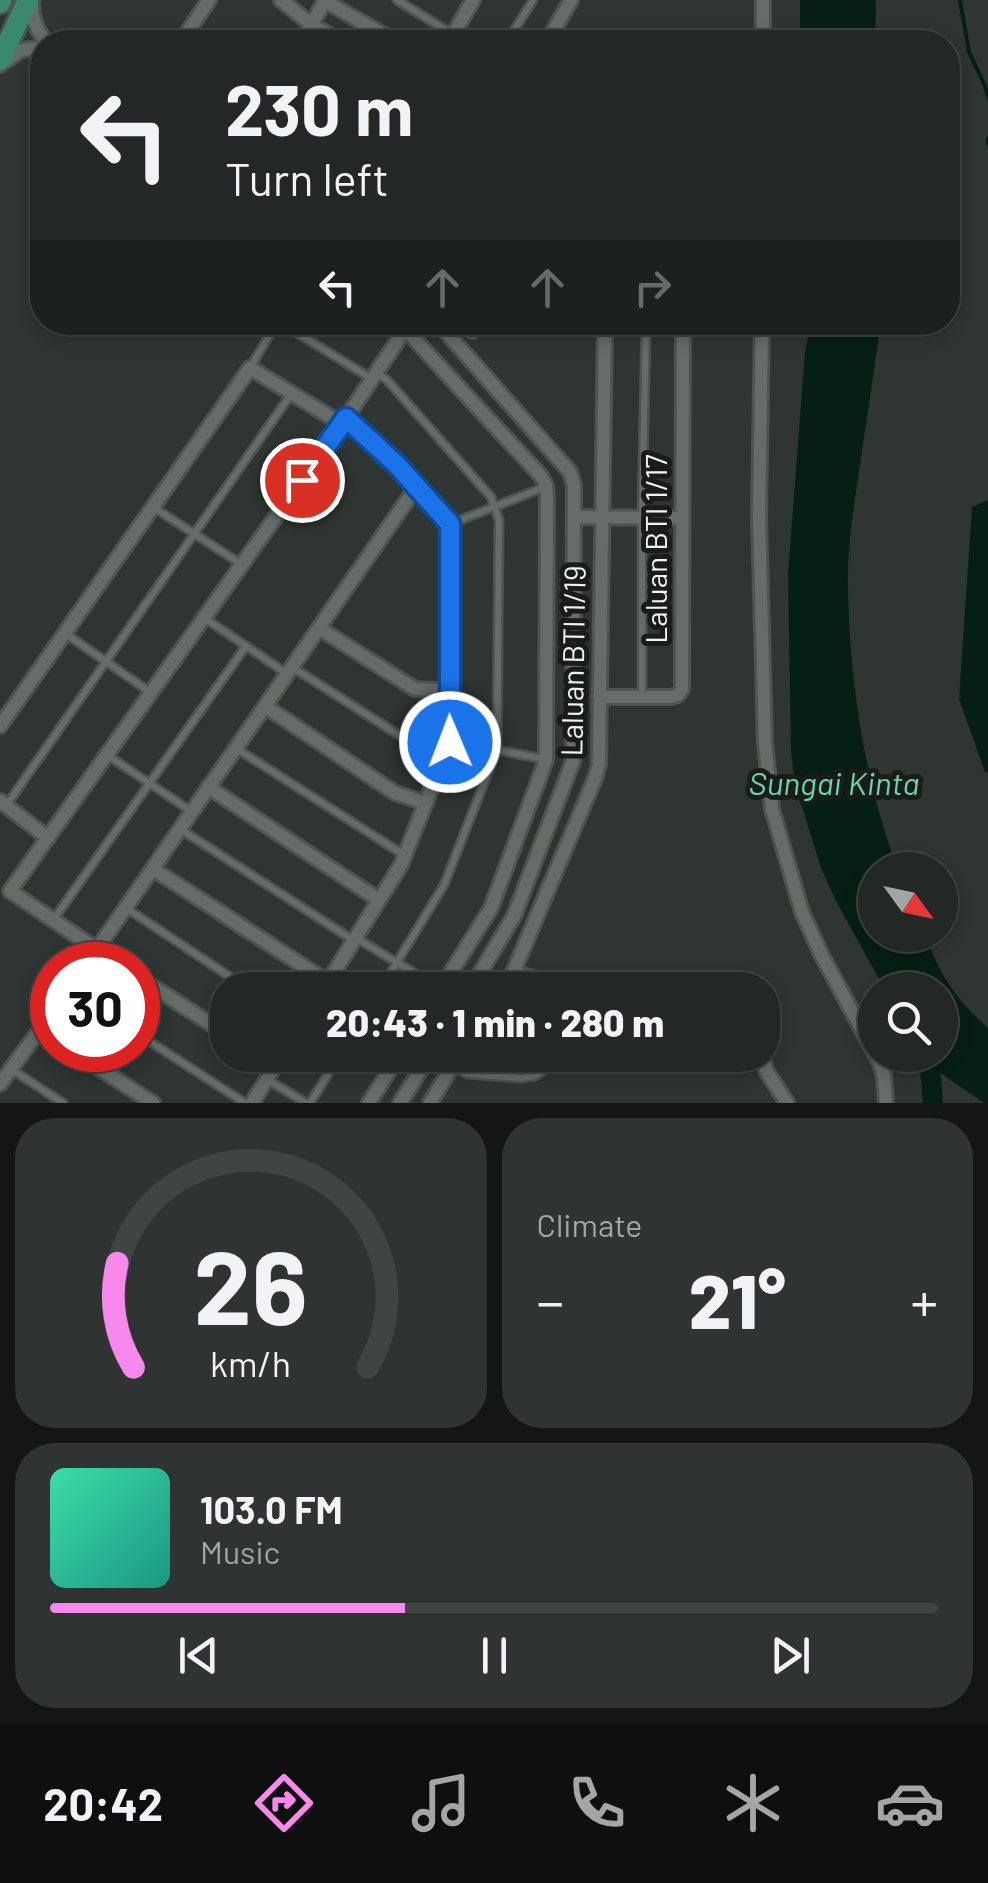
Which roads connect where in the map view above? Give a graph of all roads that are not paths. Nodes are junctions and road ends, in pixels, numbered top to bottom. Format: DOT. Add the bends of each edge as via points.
graph roads {
  1 [pos="30,0"];
  2 [pos="209,0"];
  3 [pos="282,0"];
  4 [pos="397,0"];
  5 [pos="473,0"];
  6 [pos="533,0"];
  7 [pos="571,0"];
  8 [pos="762,0"];
  9 [pos="325,1"];
  10 [pos="312,26"];
  11 [pos="37,30"];
  12 [pos="189,30"];
  13 [pos="310,30"];
  14 [pos="319,30"];
  15 [pos="375,30"];
  16 [pos="439,30"];
  17 [pos="457,30"];
  18 [pos="514,30"];
  19 [pos="554,30"];
  20 [pos="762,30"];
  21 [pos="30,49"];
  22 [pos="0,62"];
  23 [pos="270,335"];
  24 [pos="301,335"];
  25 [pos="402,335"];
  26 [pos="416,335"];
  27 [pos="448,335"];
  28 [pos="605,335"];
  29 [pos="646,335"];
  30 [pos="683,335"];
  31 [pos="762,335"];
  32 [pos="250,368"];
  33 [pos="375,377"];
  34 [pos="292,393"];
  35 [pos="344,421"];
  36 [pos="417,486"];
  37 [pos="546,486"];
  38 [pos="495,506"];
  39 [pos="152,508"];
  40 [pos="574,517"];
  41 [pos="602,518"];
  42 [pos="642,518"];
  43 [pos="682,518"];
  44 [pos="450,524"];
  45 [pos="194,534"];
  46 [pos="242,565"];
  47 [pos="204,618"];
  48 [pos="319,628"];
  49 [pos="65,633"];
  50 [pos="246,646"];
  51 [pos="106,662"];
  52 [pos="290,671"];
  53 [pos="450,690"];
  54 [pos="151,693"];
  55 [pos="642,696"];
  56 [pos="599,697"];
  57 [pos="266,706"];
  58 [pos="0,726"];
  59 [pos="450,742"];
  60 [pos="236,748"];
  61 [pos="497,750"];
  62 [pos="107,755"];
  63 [pos="546,760"];
  64 [pos="442,763"];
  65 [pos="149,783"];
  66 [pos="208,787"];
  67 [pos="3,803"];
  68 [pos="426,803"];
  69 [pos="192,812"];
  70 [pos="180,829"];
  71 [pos="48,838"];
  72 [pos="405,856"];
  73 [pos="153,869"];
  74 [pos="379,900"];
  75 [pos="126,908"];
  76 [pos="53,920"];
  77 [pos="355,939"];
  78 [pos="85,942"];
  79 [pos="103,942"];
  80 [pos="396,963"];
  81 [pos="223,972"];
  82 [pos="304,972"];
  83 [pos="334,972"];
  84 [pos="391,972"];
  85 [pos="411,972"];
  86 [pos="451,972"];
  87 [pos="481,972"];
  88 [pos="514,972"];
  89 [pos="160,990"];
  90 [pos="210,1023"];
  91 [pos="160,1048"];
  92 [pos="30,1050"];
  93 [pos="11,1069"];
  94 [pos="106,1072"];
  95 [pos="271,1072"];
  96 [pos="329,1072"];
  97 [pos="388,1072"];
  98 [pos="421,1072"];
  99 [pos="449,1072"];
  100 [pos="465,1072"];
  101 [pos="542,1072"];
  102 [pos="767,1072"];
  103 [pos="267,1079"];
  104 [pos="0,1084"];
  105 [pos="63,1103"];
  106 [pos="153,1103"];
  107 [pos="249,1103"];
  108 [pos="308,1103"];
  109 [pos="369,1103"];
  110 [pos="400,1103"];
  111 [pos="430,1103"];
  112 [pos="787,1103"];
  113 [pos="886,1103"];
  1 -- 11 [label="street"];
  1 -- 22 [label="main road"];
  2 -- 12 [label="street"];
  3 -- 10 [label="street"];
  4 -- 16 [label="lane"];
  5 -- 17 [label="street"];
  6 -- 18 [label="lane"];
  7 -- 19 [label="street"];
  8 -- 20 [label="street"];
  9 -- 10 [label="street"];
  9 -- 15 [label="street"];
  10 -- 13 [label="street"];
  10 -- 14 [label="street"];
  21 -- 22 [label="street"];
  23 -- 32 [label="lane"];
  24 -- 33 [label="lane"];
  25 -- 33 [label="street"];
  26 -- 37 [label="street"];
  27 -- 40 [label="street" via="570,472"];
  28 -- 41 [label="street, Laluan BTI 1/19"];
  29 -- 42 [label="lane"];
  30 -- 43 [label="street, Laluan BTI 1/17"];
  31 -- 113 [label="street" via="758,516 772,808 802,912 880,1063"];
  32 -- 34 [label="street"];
  32 -- 39 [label="street"];
  33 -- 35 [label="street"];
  33 -- 38 [label="lane" via="387,380"];
  34 -- 35 [label="street"];
  34 -- 45 [label="lane"];
  35 -- 36 [label="street"];
  35 -- 46 [label="street"];
  36 -- 44 [label="street"];
  36 -- 48 [label="street"];
  37 -- 38 [label="lane"];
  37 -- 63 [label="street"];
  38 -- 44 [label="lane"];
  38 -- 61 [label="lane"];
  39 -- 45 [label="lane"];
  39 -- 49 [label="street"];
  40 -- 41 [label="street"];
  40 -- 87 [label="street" via="573,761 514,916"];
  41 -- 42 [label="street"];
  41 -- 56 [label="street, Laluan BTI 1/19"];
  42 -- 43 [label="street"];
  42 -- 55 [label="lane"];
  43 -- 55 [label="street, Laluan BTI 1/17" via="682,689 671,697"];
  44 -- 53 [label="street"];
  45 -- 46 [label="lane"];
  45 -- 51 [label="lane"];
  46 -- 47 [label="street"];
  47 -- 50 [label="lane"];
  47 -- 54 [label="street"];
  48 -- 52 [label="street"];
  48 -- 53 [label="street" via="416,689"];
  49 -- 51 [label="lane"];
  49 -- 58 [label="street"];
  50 -- 52 [label="lane"];
  50 -- 65 [label="lane"];
  51 -- 54 [label="lane"];
  51 -- 67 [label="lane"];
  52 -- 57 [label="street"];
  52 -- 64 [label="lane"];
  53 -- 59 [label="street"];
  54 -- 62 [label="street"];
  55 -- 56 [label="street, Laluan BTI 1/17"];
  56 -- 88 [label="street, Laluan BTI 1/19" via="596,776"];
  57 -- 60 [label="street"];
  57 -- 68 [label="street" via="395,793"];
  59 -- 61 [label="lane"];
  59 -- 64 [label="street"];
  60 -- 66 [label="street"];
  60 -- 72 [label="lane"];
  61 -- 63 [label="lane"];
  61 -- 80 [label="lane" via="444,885"];
  62 -- 65 [label="lane"];
  62 -- 71 [label="street"];
  63 -- 86 [label="street" via="491,908"];
  64 -- 68 [label="street"];
  65 -- 69 [label="lane"];
  65 -- 76 [label="lane"];
  66 -- 69 [label="street"];
  66 -- 74 [label="street"];
  67 -- 71 [label="street"];
  68 -- 72 [label="street"];
  69 -- 70 [label="street"];
  70 -- 73 [label="street"];
  70 -- 77 [label="lane"];
  71 -- 76 [label="street" via="10,891"];
  72 -- 74 [label="street"];
  73 -- 75 [label="street"];
  73 -- 82 [label="street"];
  74 -- 77 [label="street"];
  75 -- 79 [label="street"];
  75 -- 81 [label="lane"];
  76 -- 78 [label="street"];
  77 -- 80 [label="lane"];
  77 -- 83 [label="street"];
  80 -- 84 [label="lane"];
  80 -- 85 [label="lane"];
  89 -- 90 [label="street"];
  91 -- 107 [label="lane"];
  92 -- 93 [label="street"];
  93 -- 104 [label="street"];
  93 -- 105 [label="lane"];
  94 -- 106 [label="street"];
  95 -- 103 [label="street"];
  96 -- 108 [label="lane"];
  97 -- 109 [label="street"];
  98 -- 110 [label="street"];
  99 -- 111 [label="street"];
  100 -- 101 [label="lane" via="521,1078"];
  102 -- 112 [label="street"];
  103 -- 107 [label="street"];
  103 -- 108 [label="lane"];
}
